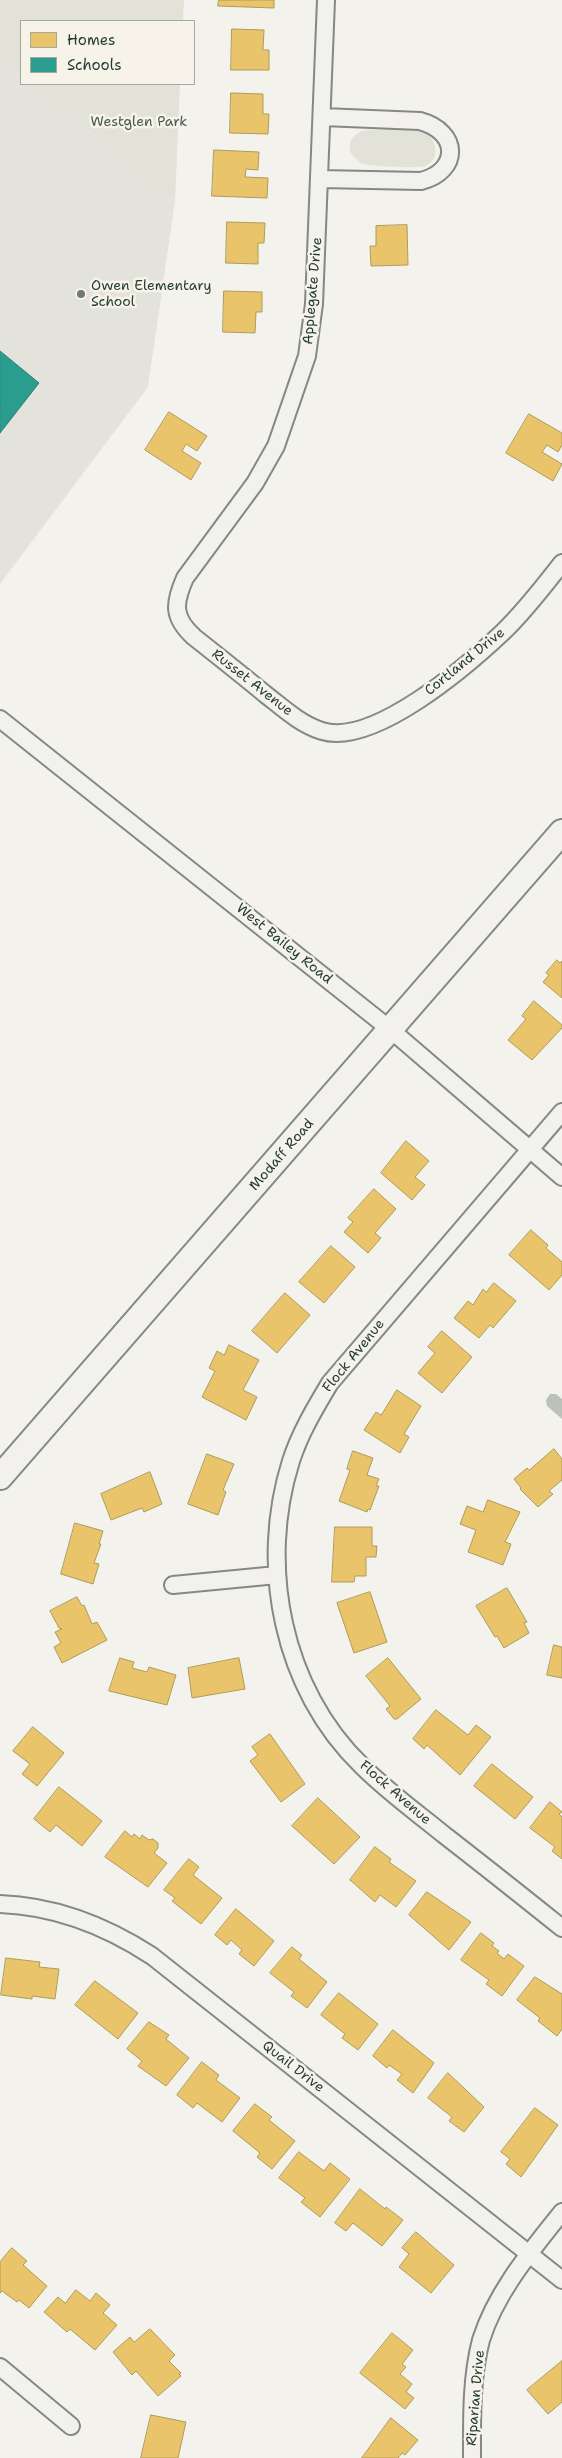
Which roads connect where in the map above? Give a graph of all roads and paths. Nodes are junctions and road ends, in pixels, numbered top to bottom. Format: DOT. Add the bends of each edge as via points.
graph roads {
  1 [pos="326,0"];
  2 [pos="323,117"];
  3 [pos="320,179"];
  4 [pos="562,563"];
  5 [pos="176,607"];
  6 [pos="0,719"];
  7 [pos="347,733"];
  8 [pos="562,832"];
  9 [pos="391,1030"];
  10 [pos="562,1112"];
  11 [pos="529,1150"];
  12 [pos="562,1177"];
  13 [pos="4,1463"];
  14 [pos="277,1575"];
  15 [pos="173,1586"];
  16 [pos="0,1904"];
  17 [pos="562,1928"];
  18 [pos="562,2212"];
  19 [pos="529,2253"];
  20 [pos="562,2280"];
  21 [pos="0,2367"];
  22 [pos="71,2426"];
  23 [pos="472,2458"];
  1 -- 2 [label="street, Applegate Drive"];
  2 -- 3 [label="street, Applegate Drive"];
  2 -- 3 [label="street" via="432,124 442,131 450,151 442,170 434,178 421,182"];
  3 -- 5 [label="street, Applegate Drive" via="314,304 301,379 276,446 256,483 186,578"];
  4 -- 7 [label="street, Cortland Drive" via="531,602 479,654 386,721"];
  5 -- 7 [label="street, Russet Avenue" via="178,618 189,632 300,722 323,732"];
  6 -- 9 [label="street, West Bailey Road"];
  8 -- 9 [label="street, Modaff Road"];
  9 -- 11 [label="street, West Bailey Road"];
  9 -- 13 [label="street, Modaff Road"];
  10 -- 11 [label="street, Flock Avenue"];
  11 -- 12 [label="street, West Bailey Road"];
  11 -- 14 [label="street, Flock Avenue" via="355,1352 330,1383 307,1420 291,1461 279,1514"];
  14 -- 15 [label="street"];
  14 -- 17 [label="street, Flock Avenue" via="284,1624 293,1655 308,1692 332,1730 361,1765 398,1798"];
  16 -- 19 [label="street, Quail Drive" via="58,1913 92,1923 145,1951"];
  18 -- 19 [label="street, Riparian Drive"];
  19 -- 20 [label="street, Quail Drive"];
  19 -- 23 [label="street, Riparian Drive" via="514,2274 482,2339 475,2382"];
  21 -- 22 [label="street"];
}
